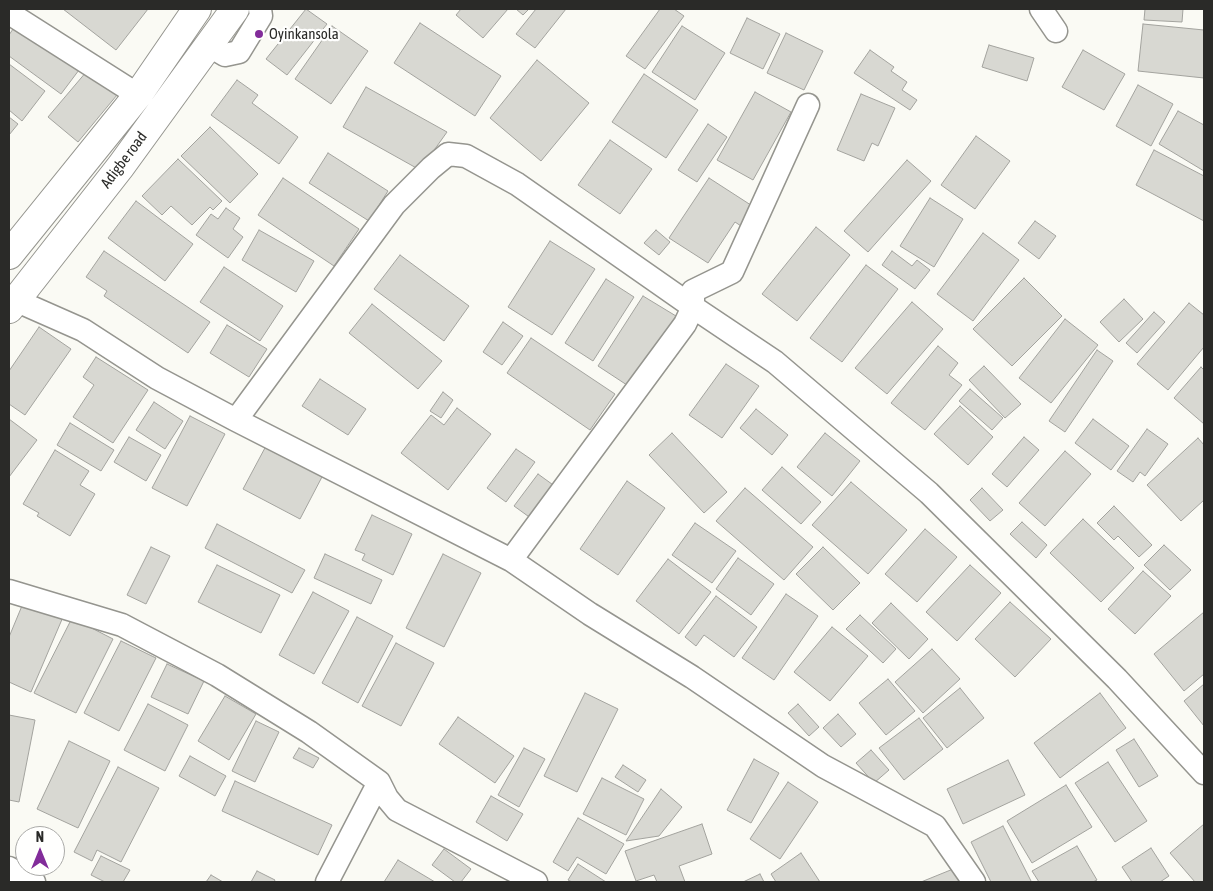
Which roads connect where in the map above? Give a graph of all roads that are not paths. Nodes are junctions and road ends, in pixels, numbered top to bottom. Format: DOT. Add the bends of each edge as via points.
graph roads {
  1 [pos="197,9"];
  2 [pos="235,9"];
  3 [pos="260,9"];
  4 [pos="1041,9"];
  5 [pos="9,13"];
  6 [pos="1056,31"];
  7 [pos="208,45"];
  8 [pos="138,95"];
  9 [pos="808,105"];
  10 [pos="9,255"];
  11 [pos="12,304"];
  12 [pos="693,308"];
  13 [pos="236,420"];
  14 [pos="512,560"];
  15 [pos="9,591"];
  16 [pos="1204,773"];
  17 [pos="379,782"];
  18 [pos="9,868"];
  19 [pos="34,882"];
  20 [pos="327,882"];
  21 [pos="536,882"];
  22 [pos="974,882"];
  1 -- 8 [label="main road, Adigbe road"];
  2 -- 7 [label="main road, Adigbe road"];
  3 -- 7 [label="street" via="261,16 239,52 225,55"];
  4 -- 6 [label="street"];
  5 -- 8 [label="street"];
  7 -- 11 [label="main road, Adigbe road" via="121,166"];
  8 -- 10 [label="main road, Adigbe road"];
  9 -- 12 [label="street" via="732,272 693,290"];
  11 -- 13 [label="street" via="82,330 157,378"];
  12 -- 13 [label="street" via="517,184 466,156 448,154 394,205"];
  12 -- 14 [label="street" via="685,324"];
  12 -- 16 [label="street" via="775,362 929,493 1117,679"];
  13 -- 14 [label="street"];
  14 -- 22 [label="street" via="823,766 935,826"];
  15 -- 17 [label="street" via="130,630 226,680"];
  17 -- 20 [label="street"];
  17 -- 21 [label="street" via="398,810"];
  18 -- 19 [label="street"];
}
